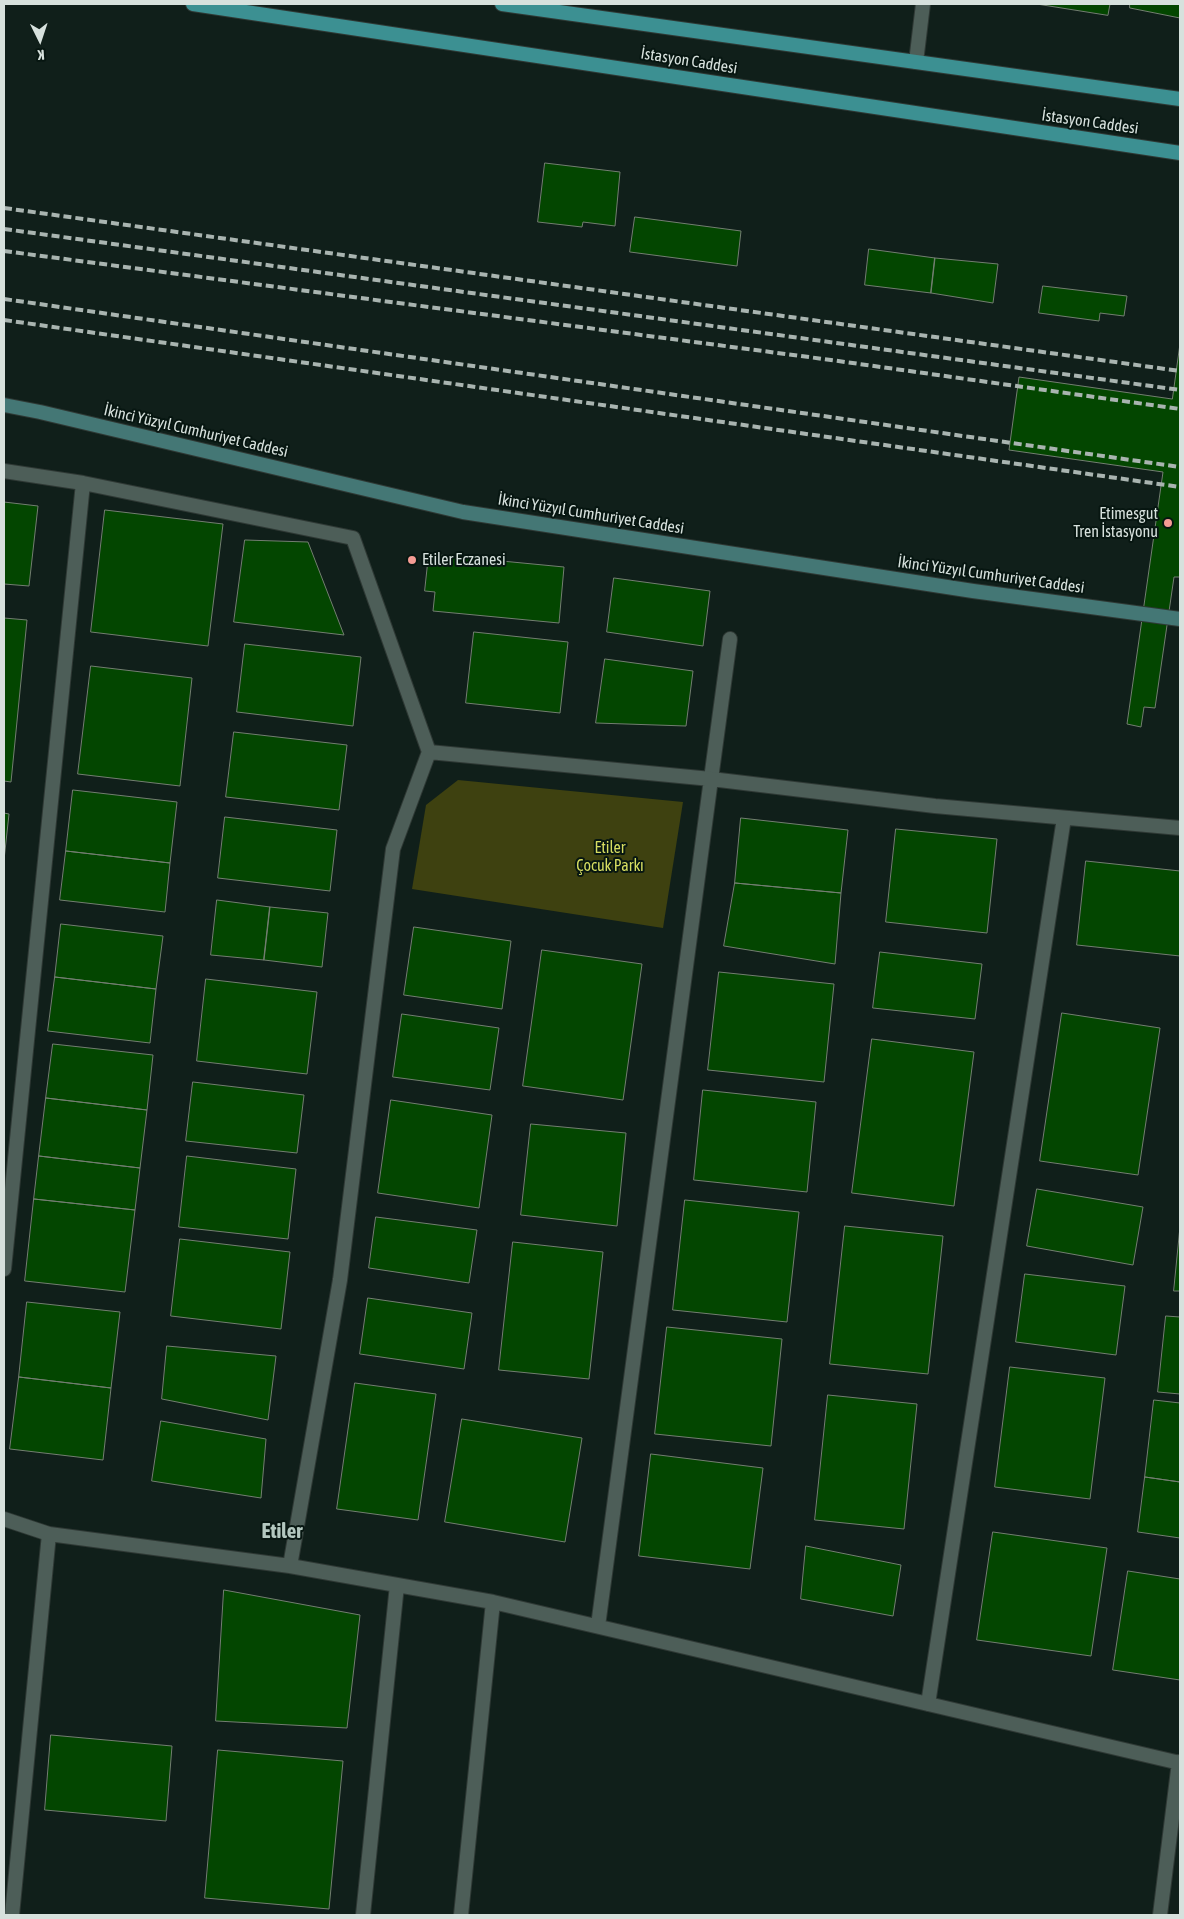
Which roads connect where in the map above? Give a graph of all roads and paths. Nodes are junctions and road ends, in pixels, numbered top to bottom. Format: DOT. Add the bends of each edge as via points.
graph roads {
  1 [pos="194,4"];
  2 [pos="502,4"];
  3 [pos="923,4"];
  4 [pos="916,62"];
  5 [pos="1180,100"];
  6 [pos="1180,153"];
  7 [pos="4,405"];
  8 [pos="4,472"];
  9 [pos="83,483"];
  10 [pos="1180,619"];
  11 [pos="730,640"];
  12 [pos="429,752"];
  13 [pos="711,779"];
  14 [pos="1064,818"];
  15 [pos="1180,828"];
  16 [pos="4,1269"];
  17 [pos="4,1520"];
  18 [pos="49,1534"];
  19 [pos="290,1566"];
  20 [pos="397,1585"];
  21 [pos="493,1602"];
  22 [pos="598,1626"];
  23 [pos="928,1704"];
  24 [pos="1180,1762"];
  25 [pos="12,1915"];
  26 [pos="363,1915"];
  27 [pos="461,1915"];
  28 [pos="1160,1915"];
  1 -- 6 [label="main road, İstasyon Caddesi"];
  2 -- 4 [label="main road, İstasyon Caddesi"];
  3 -- 4 [label="street"];
  4 -- 5 [label="main road, İstasyon Caddesi"];
  7 -- 10 [label="main road, İkinci Yüzyıl Cumhuriyet Caddesi" via="463,512 973,591"];
  8 -- 9 [label="street"];
  9 -- 12 [label="street" via="353,538"];
  9 -- 16 [label="street"];
  11 -- 13 [label="street"];
  12 -- 13 [label="street"];
  12 -- 19 [label="street" via="394,848 340,1280"];
  13 -- 14 [label="street"];
  13 -- 22 [label="street"];
  14 -- 15 [label="street"];
  14 -- 23 [label="street"];
  17 -- 18 [label="street"];
  18 -- 19 [label="street"];
  18 -- 25 [label="street"];
  19 -- 20 [label="street"];
  20 -- 21 [label="street"];
  20 -- 26 [label="street"];
  21 -- 22 [label="street"];
  21 -- 27 [label="street"];
  22 -- 23 [label="street"];
  23 -- 24 [label="street"];
  24 -- 28 [label="street"];
}
